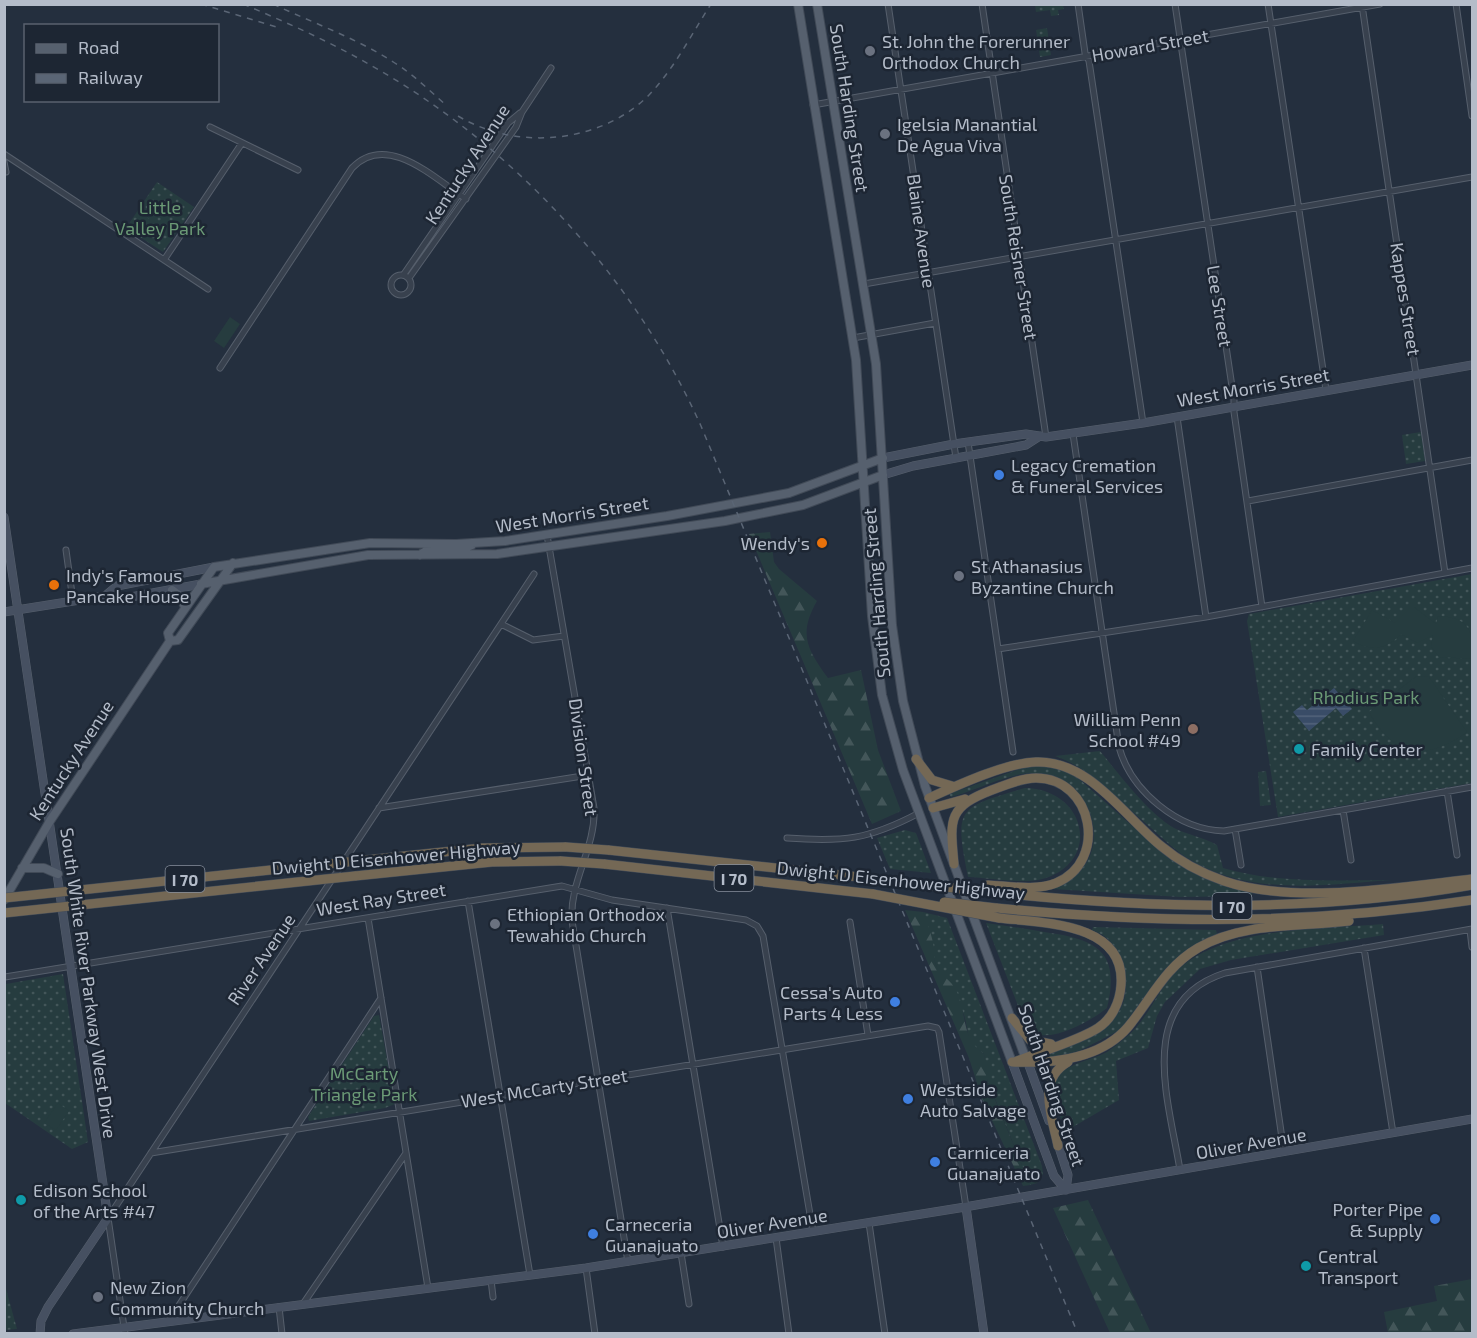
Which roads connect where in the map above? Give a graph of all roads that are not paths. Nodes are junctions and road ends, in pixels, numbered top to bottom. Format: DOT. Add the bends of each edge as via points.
graph roads {
  1 [pos="798,4"];
  2 [pos="817,4"];
  3 [pos="888,4"];
  4 [pos="982,4"];
  5 [pos="1078,4"];
  6 [pos="1175,4"];
  7 [pos="1268,4"];
  8 [pos="1380,4"];
  9 [pos="1456,4"];
  10 [pos="1362,6"];
  11 [pos="1271,24"];
  12 [pos="1180,40"];
  13 [pos="1087,57"];
  14 [pos="551,68"];
  15 [pos="992,74"];
  16 [pos="901,90"];
  17 [pos="831,102"];
  18 [pos="813,105"];
  19 [pos="522,112"];
  20 [pos="1473,116"];
  21 [pos="210,127"];
  22 [pos="242,143"];
  23 [pos="4,154"];
  24 [pos="4,162"];
  25 [pos="298,170"];
  26 [pos="6,172"];
  27 [pos="1473,177"];
  28 [pos="1389,191"];
  29 [pos="460,195"];
  30 [pos="466,199"];
  31 [pos="1298,207"];
  32 [pos="1208,223"];
  33 [pos="1116,239"];
  34 [pos="1019,256"];
  35 [pos="165,260"];
  36 [pos="928,273"];
  37 [pos="864,284"];
  38 [pos="208,289"];
  39 [pos="935,323"];
  40 [pos="872,336"];
  41 [pos="853,338"];
  42 [pos="1473,365"];
  43 [pos="220,368"];
  44 [pos="1417,375"];
  45 [pos="1326,390"];
  46 [pos="1234,406"];
  47 [pos="1176,417"];
  48 [pos="1143,423"];
  49 [pos="1073,434"];
  50 [pos="1043,437"];
  51 [pos="968,442"];
  52 [pos="954,444"];
  53 [pos="970,456"];
  54 [pos="883,458"];
  55 [pos="956,458"];
  56 [pos="1473,460"];
  57 [pos="863,465"];
  58 [pos="1430,468"];
  59 [pos="884,475"];
  60 [pos="864,482"];
  61 [pos="1248,501"];
  62 [pos="4,517"];
  63 [pos="547,535"];
  64 [pos="408,543"];
  65 [pos="475,544"];
  66 [pos="549,547"];
  67 [pos="66,550"];
  68 [pos="420,555"];
  69 [pos="342,559"];
  70 [pos="233,563"];
  71 [pos="214,567"];
  72 [pos="1473,568"];
  73 [pos="1445,573"];
  74 [pos="534,574"];
  75 [pos="219,581"];
  76 [pos="201,584"];
  77 [pos="172,590"];
  78 [pos="105,596"];
  79 [pos="73,601"];
  80 [pos="185,607"];
  81 [pos="1262,607"];
  82 [pos="17,610"];
  83 [pos="4,612"];
  84 [pos="1206,617"];
  85 [pos="501,624"];
  86 [pos="1101,632"];
  87 [pos="564,636"];
  88 [pos="170,641"];
  89 [pos="998,649"];
  90 [pos="1013,752"];
  91 [pos="916,759"];
  92 [pos="589,775"];
  93 [pos="960,785"];
  94 [pos="1473,787"];
  95 [pos="1447,791"];
  96 [pos="973,797"];
  97 [pos="929,798"];
  98 [pos="380,808"];
  99 [pos="933,808"];
  100 [pos="1342,810"];
  101 [pos="919,813"];
  102 [pos="50,821"];
  103 [pos="1235,829"];
  104 [pos="787,838"];
  105 [pos="1457,855"];
  106 [pos="1351,860"];
  107 [pos="954,864"];
  108 [pos="1241,865"];
  109 [pos="22,868"];
  110 [pos="58,874"];
  111 [pos="1473,879"];
  112 [pos="1473,885"];
  113 [pos="574,889"];
  114 [pos="989,889"];
  115 [pos="869,894"];
  116 [pos="4,899"];
  117 [pos="1473,900"];
  118 [pos="468,901"];
  119 [pos="667,908"];
  120 [pos="1419,908"];
  121 [pos="4,913"];
  122 [pos="368,918"];
  123 [pos="850,922"];
  124 [pos="299,929"];
  125 [pos="1471,929"];
  126 [pos="1473,946"];
  127 [pos="1364,948"];
  128 [pos="71,967"];
  129 [pos="1257,967"];
  130 [pos="5,977"];
  131 [pos="381,998"];
  132 [pos="1012,1018"];
  133 [pos="868,1035"];
  134 [pos="1060,1043"];
  135 [pos="782,1049"];
  136 [pos="1075,1058"];
  137 [pos="1026,1060"];
  138 [pos="1012,1062"];
  139 [pos="693,1064"];
  140 [pos="598,1079"];
  141 [pos="500,1095"];
  142 [pos="399,1112"];
  143 [pos="1473,1119"];
  144 [pos="294,1130"];
  145 [pos="1393,1133"];
  146 [pos="1058,1146"];
  147 [pos="1284,1152"];
  148 [pos="151,1153"];
  149 [pos="406,1153"];
  150 [pos="1180,1170"];
  151 [pos="1066,1190"];
  152 [pos="966,1207"];
  153 [pos="108,1218"];
  154 [pos="869,1223"];
  155 [pos="813,1232"];
  156 [pos="776,1238"];
  157 [pos="723,1246"];
  158 [pos="681,1253"];
  159 [pos="628,1262"];
  160 [pos="586,1268"];
  161 [pos="530,1275"];
  162 [pos="491,1280"];
  163 [pos="428,1288"];
  164 [pos="493,1297"];
  165 [pos="303,1304"];
  166 [pos="688,1304"];
  167 [pos="279,1307"];
  168 [pos="168,1322"];
  169 [pos="124,1330"];
  170 [pos="40,1334"];
  171 [pos="73,1334"];
  172 [pos="282,1334"];
  173 [pos="595,1334"];
  174 [pos="789,1334"];
  175 [pos="885,1334"];
  176 [pos="984,1334"];
  1 -- 18 [label="main road, South Harding Street"];
  2 -- 17 [label="main road, South Harding Street"];
  3 -- 16 [label="street, Blaine Avenue"];
  4 -- 15 [label="street, South Reisner Street"];
  5 -- 13 [label="street"];
  6 -- 12 [label="street, Lee Street"];
  7 -- 11 [label="street"];
  8 -- 10 [label="street, Howard Street"];
  9 -- 20 [label="street"];
  10 -- 11 [label="street, Howard Street"];
  10 -- 28 [label="street, Kappes Street"];
  11 -- 12 [label="street, Howard Street"];
  11 -- 31 [label="street"];
  12 -- 13 [label="street, Howard Street"];
  12 -- 32 [label="street, Lee Street"];
  13 -- 15 [label="street, Howard Street"];
  13 -- 33 [label="street"];
  14 -- 19 [label="street, Kentucky Avenue"];
  15 -- 16 [label="street, Howard Street"];
  15 -- 34 [label="street, South Reisner Street"];
  16 -- 17 [label="street, Howard Street"];
  16 -- 36 [label="street, Blaine Avenue"];
  17 -- 18 [label="street, Howard Street"];
  17 -- 37 [label="main road, South Harding Street"];
  18 -- 41 [label="main road, South Harding Street"];
  19 -- 29 [label="street" via="508,123"];
  19 -- 30 [label="street, Kentucky Avenue" via="516,127"];
  21 -- 22 [label="street"];
  22 -- 25 [label="street"];
  22 -- 35 [label="street"];
  23 -- 35 [label="street"];
  24 -- 26 [label="street"];
  27 -- 28 [label="street"];
  28 -- 31 [label="street"];
  28 -- 44 [label="street, Kappes Street"];
  29 -- 30 [label="street"];
  29 -- 30 [label="street, Kentucky Avenue" via="407,276"];
  29 -- 43 [label="street" via="404,159 387,153 370,156 352,168"];
  31 -- 32 [label="street"];
  31 -- 45 [label="street"];
  32 -- 33 [label="street"];
  32 -- 46 [label="street, Lee Street"];
  33 -- 34 [label="street"];
  33 -- 48 [label="street"];
  34 -- 36 [label="street"];
  34 -- 50 [label="street, South Reisner Street"];
  35 -- 38 [label="street"];
  36 -- 37 [label="street"];
  36 -- 39 [label="street, Blaine Avenue"];
  37 -- 40 [label="main road, South Harding Street"];
  39 -- 40 [label="street"];
  39 -- 52 [label="street, Blaine Avenue"];
  40 -- 41 [label="street"];
  40 -- 54 [label="main road, South Harding Street"];
  41 -- 57 [label="main road, South Harding Street"];
  42 -- 44 [label="street, West Morris Street"];
  44 -- 45 [label="street, West Morris Street"];
  44 -- 58 [label="street, Kappes Street"];
  45 -- 46 [label="street, West Morris Street"];
  46 -- 47 [label="street, West Morris Street"];
  46 -- 61 [label="street, Lee Street"];
  47 -- 48 [label="street, West Morris Street"];
  47 -- 84 [label="street"];
  48 -- 49 [label="street, West Morris Street"];
  49 -- 50 [label="street, West Morris Street"];
  49 -- 86 [label="street"];
  50 -- 51 [label="street, West Morris Street" via="1026,434"];
  50 -- 53 [label="street, West Morris Street" via="1026,445"];
  51 -- 52 [label="street, West Morris Street"];
  51 -- 53 [label="street"];
  52 -- 54 [label="street, West Morris Street"];
  52 -- 55 [label="street, Blaine Avenue"];
  53 -- 55 [label="street, West Morris Street"];
  53 -- 89 [label="street"];
  54 -- 57 [label="main road, West Morris Street"];
  54 -- 59 [label="main road, South Harding Street"];
  55 -- 59 [label="street, West Morris Street"];
  56 -- 58 [label="street"];
  57 -- 60 [label="main road, South Harding Street"];
  57 -- 63 [label="main road, West Morris Street" via="773,496"];
  58 -- 61 [label="street"];
  58 -- 73 [label="street, Kappes Street"];
  59 -- 60 [label="main road, West Morris Street"];
  59 -- 91 [label="main road, South Harding Street" via="895,655"];
  60 -- 66 [label="main road, West Morris Street" via="770,513"];
  60 -- 101 [label="main road, South Harding Street" via="879,676 896,749"];
  61 -- 81 [label="street, Lee Street"];
  62 -- 82 [label="street, South White River Parkway West Drive"];
  63 -- 65 [label="main road, West Morris Street"];
  63 -- 66 [label="street, Division Street"];
  64 -- 65 [label="main road, West Morris Street"];
  64 -- 69 [label="main road" via="397,549 358,552"];
  64 -- 70 [label="main road, West Morris Street" via="357,544"];
  65 -- 68 [label="main road" via="461,550 427,550"];
  66 -- 68 [label="main road, West Morris Street" via="489,555"];
  66 -- 87 [label="street, Division Street"];
  67 -- 79 [label="street"];
  68 -- 69 [label="main road, West Morris Street"];
  69 -- 75 [label="main road, West Morris Street"];
  70 -- 71 [label="main road, West Morris Street"];
  70 -- 75 [label="main road, Kentucky Avenue"];
  71 -- 76 [label="main road, Kentucky Avenue"];
  71 -- 78 [label="street, West Morris Street" via="117,586"];
  72 -- 73 [label="street"];
  73 -- 81 [label="street"];
  74 -- 85 [label="street, River Avenue"];
  75 -- 76 [label="main road, West Morris Street"];
  75 -- 88 [label="main road, Kentucky Avenue" via="178,639"];
  76 -- 77 [label="street, West Morris Street"];
  76 -- 80 [label="main road, Kentucky Avenue"];
  77 -- 78 [label="street, West Morris Street" via="120,599"];
  77 -- 80 [label="main road"];
  78 -- 79 [label="street, West Morris Street"];
  79 -- 82 [label="street, West Morris Street"];
  80 -- 88 [label="main road, Kentucky Avenue" via="168,633"];
  81 -- 84 [label="street"];
  82 -- 83 [label="street, West Morris Street"];
  82 -- 102 [label="street, South White River Parkway West Drive"];
  84 -- 86 [label="street"];
  85 -- 87 [label="street" via="533,640"];
  85 -- 98 [label="street, River Avenue"];
  86 -- 89 [label="street"];
  86 -- 103 [label="street" via="1118,744 1130,773 1182,822 1210,830"];
  87 -- 92 [label="street, Division Street"];
  88 -- 102 [label="main road, Kentucky Avenue"];
  89 -- 90 [label="street"];
  91 -- 93 [label="highway" via="936,783"];
  91 -- 97 [label="main road, South Harding Street"];
  92 -- 98 [label="street"];
  92 -- 113 [label="street, Division Street" via="593,832"];
  93 -- 97 [label="highway"];
  93 -- 111 [label="highway" via="1022,764 1044,762 1064,766 1086,777 1170,853 1202,872 1246,887 1322,891"];
  94 -- 95 [label="street"];
  95 -- 100 [label="street"];
  95 -- 105 [label="street"];
  96 -- 99 [label="highway"];
  96 -- 107 [label="highway" via="952,818"];
  96 -- 114 [label="highway" via="1022,780 1047,779 1075,796 1089,824 1084,856 1060,881"];
  97 -- 99 [label="main road, South Harding Street"];
  97 -- 101 [label="main road"];
  98 -- 124 [label="street, River Avenue"];
  99 -- 101 [label="main road"];
  99 -- 107 [label="main road, South Harding Street"];
  100 -- 103 [label="street"];
  100 -- 106 [label="street"];
  101 -- 104 [label="street" via="882,832 834,840"];
  101 -- 138 [label="main road, South Harding Street"];
  102 -- 109 [label="main road, Kentucky Avenue"];
  102 -- 110 [label="street, South White River Parkway West Drive"];
  103 -- 108 [label="street"];
  107 -- 132 [label="main road, South Harding Street"];
  109 -- 110 [label="main road" via="40,867"];
  109 -- 116 [label="main road, Kentucky Avenue"];
  110 -- 128 [label="street, South White River Parkway West Drive"];
  112 -- 114 [label="highway, Dwight D Eisenhower Highway / I 70" via="1366,899 1250,906 1125,904"];
  113 -- 118 [label="street, West Ray Street" via="559,886"];
  113 -- 119 [label="street, West Ray Street" via="612,900"];
  113 -- 140 [label="street, Division Street" via="572,921"];
  114 -- 116 [label="highway, Dwight D Eisenhower Highway / I 70, bridge" via="566,847 482,848"];
  115 -- 120 [label="highway, Dwight D Eisenhower Highway / I 70, bridge" via="1111,918 1212,921 1317,918"];
  115 -- 121 [label="highway, Dwight D Eisenhower Highway / I 70, bridge" via="603,864 492,862"];
  115 -- 134 [label="highway, bridge" via="1086,932 1104,943 1116,958 1120,972 1121,989 1111,1016 1092,1031"];
  117 -- 120 [label="highway, Dwight D Eisenhower Highway / I 70"];
  118 -- 122 [label="street, West Ray Street"];
  118 -- 141 [label="street"];
  119 -- 135 [label="street, West Ray Street" via="741,918 758,928 763,936"];
  119 -- 139 [label="street"];
  120 -- 136 [label="highway" via="1355,921 1244,932 1214,940 1173,967 1124,1032"];
  122 -- 124 [label="street, West Ray Street"];
  122 -- 131 [label="street"];
  123 -- 133 [label="street"];
  124 -- 128 [label="street, West Ray Street"];
  124 -- 148 [label="street, River Avenue"];
  125 -- 126 [label="street"];
  125 -- 127 [label="street"];
  127 -- 129 [label="street"];
  127 -- 145 [label="street"];
  128 -- 130 [label="street, West Ray Street"];
  128 -- 153 [label="street, South White River Parkway West Drive"];
  129 -- 147 [label="street"];
  129 -- 150 [label="street" via="1221,974 1195,987 1174,1011 1164,1042 1164,1062"];
  131 -- 142 [label="street"];
  131 -- 144 [label="street"];
  132 -- 134 [label="highway" via="1033,1042"];
  132 -- 137 [label="main road, South Harding Street"];
  133 -- 135 [label="street, West McCarty Street"];
  133 -- 152 [label="street, West McCarty Street" via="915,1027 937,1028"];
  134 -- 137 [label="highway"];
  135 -- 139 [label="street, West McCarty Street"];
  135 -- 155 [label="street"];
  136 -- 137 [label="highway"];
  136 -- 146 [label="highway" via="1055,1072 1049,1083"];
  137 -- 138 [label="highway"];
  137 -- 146 [label="street, South Harding Street"];
  138 -- 151 [label="street, South Harding Street" via="1054,1176"];
  139 -- 140 [label="street, West McCarty Street"];
  139 -- 157 [label="street"];
  140 -- 141 [label="street, West McCarty Street"];
  140 -- 159 [label="street, Division Street"];
  141 -- 142 [label="street, West McCarty Street"];
  141 -- 161 [label="street"];
  142 -- 144 [label="street, West McCarty Street"];
  142 -- 149 [label="street"];
  143 -- 145 [label="street, Oliver Avenue"];
  144 -- 148 [label="street, West McCarty Street"];
  144 -- 168 [label="street"];
  145 -- 147 [label="street, Oliver Avenue"];
  146 -- 151 [label="street, South Harding Street" via="1068,1175"];
  147 -- 150 [label="street, Oliver Avenue"];
  148 -- 153 [label="street, River Avenue"];
  149 -- 163 [label="street"];
  149 -- 165 [label="street"];
  150 -- 151 [label="street, Oliver Avenue"];
  151 -- 152 [label="street, Oliver Avenue"];
  152 -- 154 [label="street, Oliver Avenue"];
  152 -- 176 [label="street"];
  153 -- 169 [label="street"];
  153 -- 170 [label="street, River Avenue" via="48,1307"];
  154 -- 155 [label="street, Oliver Avenue"];
  154 -- 175 [label="street"];
  155 -- 156 [label="street, Oliver Avenue"];
  156 -- 157 [label="street, Oliver Avenue"];
  156 -- 174 [label="street"];
  157 -- 158 [label="street, Oliver Avenue"];
  158 -- 159 [label="street, Oliver Avenue"];
  158 -- 166 [label="street"];
  159 -- 160 [label="street, Oliver Avenue"];
  160 -- 161 [label="street, Oliver Avenue"];
  160 -- 173 [label="street"];
  161 -- 162 [label="street, Oliver Avenue"];
  162 -- 163 [label="street, Oliver Avenue"];
  162 -- 164 [label="street"];
  163 -- 165 [label="street, Oliver Avenue"];
  165 -- 167 [label="street, Oliver Avenue"];
  167 -- 168 [label="street, Oliver Avenue"];
  167 -- 172 [label="street"];
  168 -- 169 [label="street, Oliver Avenue"];
  169 -- 171 [label="street, Oliver Avenue"];
}
